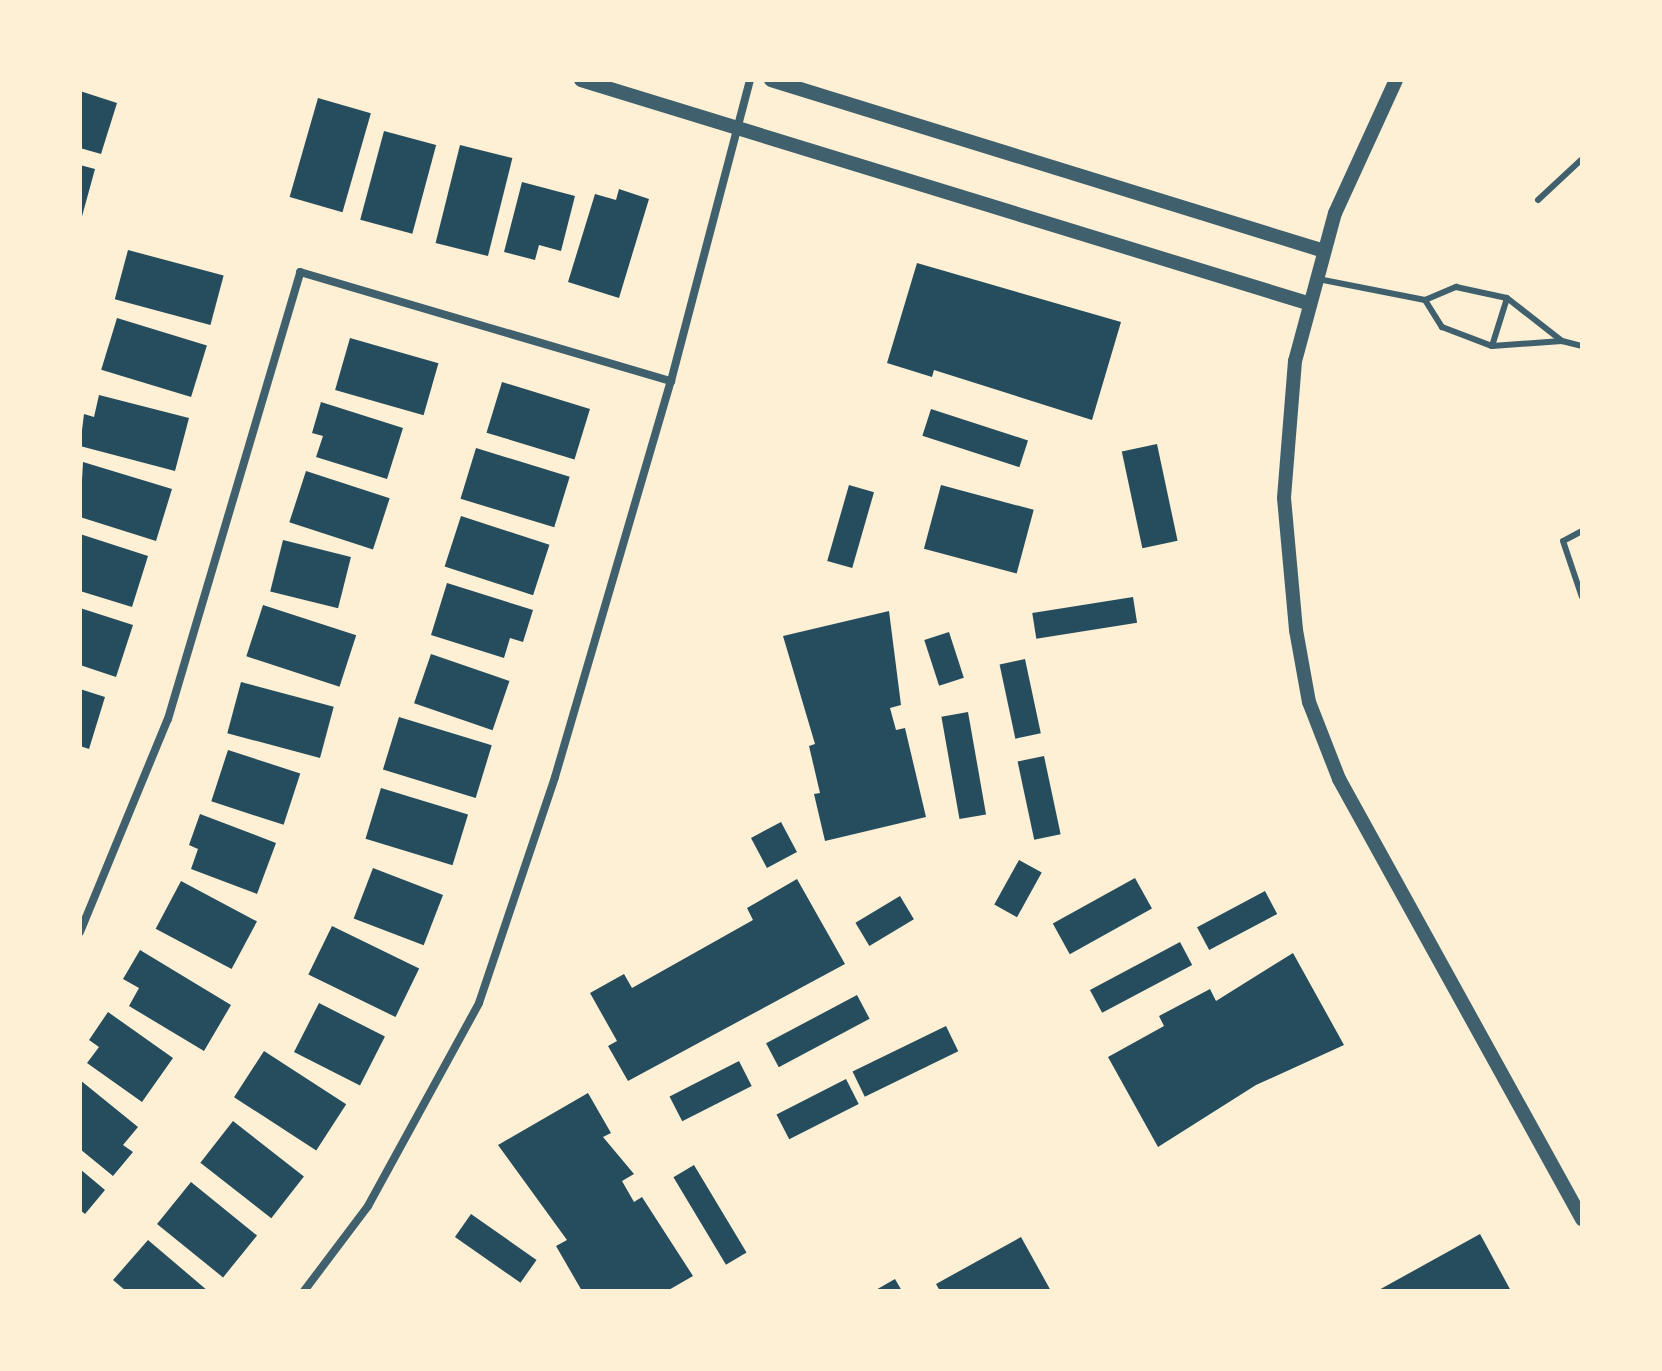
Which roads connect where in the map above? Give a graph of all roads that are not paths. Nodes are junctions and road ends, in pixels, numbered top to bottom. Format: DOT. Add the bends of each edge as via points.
graph roads {
  1 [pos="581,80"];
  2 [pos="750,80"];
  3 [pos="771,80"];
  4 [pos="1396,80"];
  5 [pos="736,126"];
  6 [pos="1582,159"];
  7 [pos="1538,200"];
  8 [pos="1324,251"];
  9 [pos="1315,279"];
  10 [pos="1507,298"];
  11 [pos="1425,300"];
  12 [pos="1307,303"];
  13 [pos="1562,341"];
  14 [pos="1492,346"];
  15 [pos="1582,346"];
  16 [pos="671,381"];
  17 [pos="1582,531"];
  18 [pos="1582,597"];
  19 [pos="80,932"];
  20 [pos="1582,1219"];
  21 [pos="304,1291"];
  1 -- 5 [label="street"];
  2 -- 5 [label="street"];
  3 -- 8 [label="street"];
  4 -- 8 [label="street" via="1363,142"];
  5 -- 12 [label="street"];
  5 -- 16 [label="street"];
  6 -- 7 [label="lane"];
  8 -- 9 [label="street"];
  9 -- 11 [label="lane"];
  9 -- 12 [label="street"];
  10 -- 11 [label="lane" via="1456,287"];
  10 -- 13 [label="lane"];
  10 -- 14 [label="lane"];
  11 -- 14 [label="lane" via="1442,327"];
  12 -- 20 [label="street" via="1285,431 1284,498 1309,702 1381,862"];
  13 -- 14 [label="lane"];
  13 -- 15 [label="lane"];
  16 -- 19 [label="street" via="300,272 168,719"];
  16 -- 21 [label="street" via="479,1003 368,1206"];
  17 -- 18 [label="lane" via="1563,541"];
}
